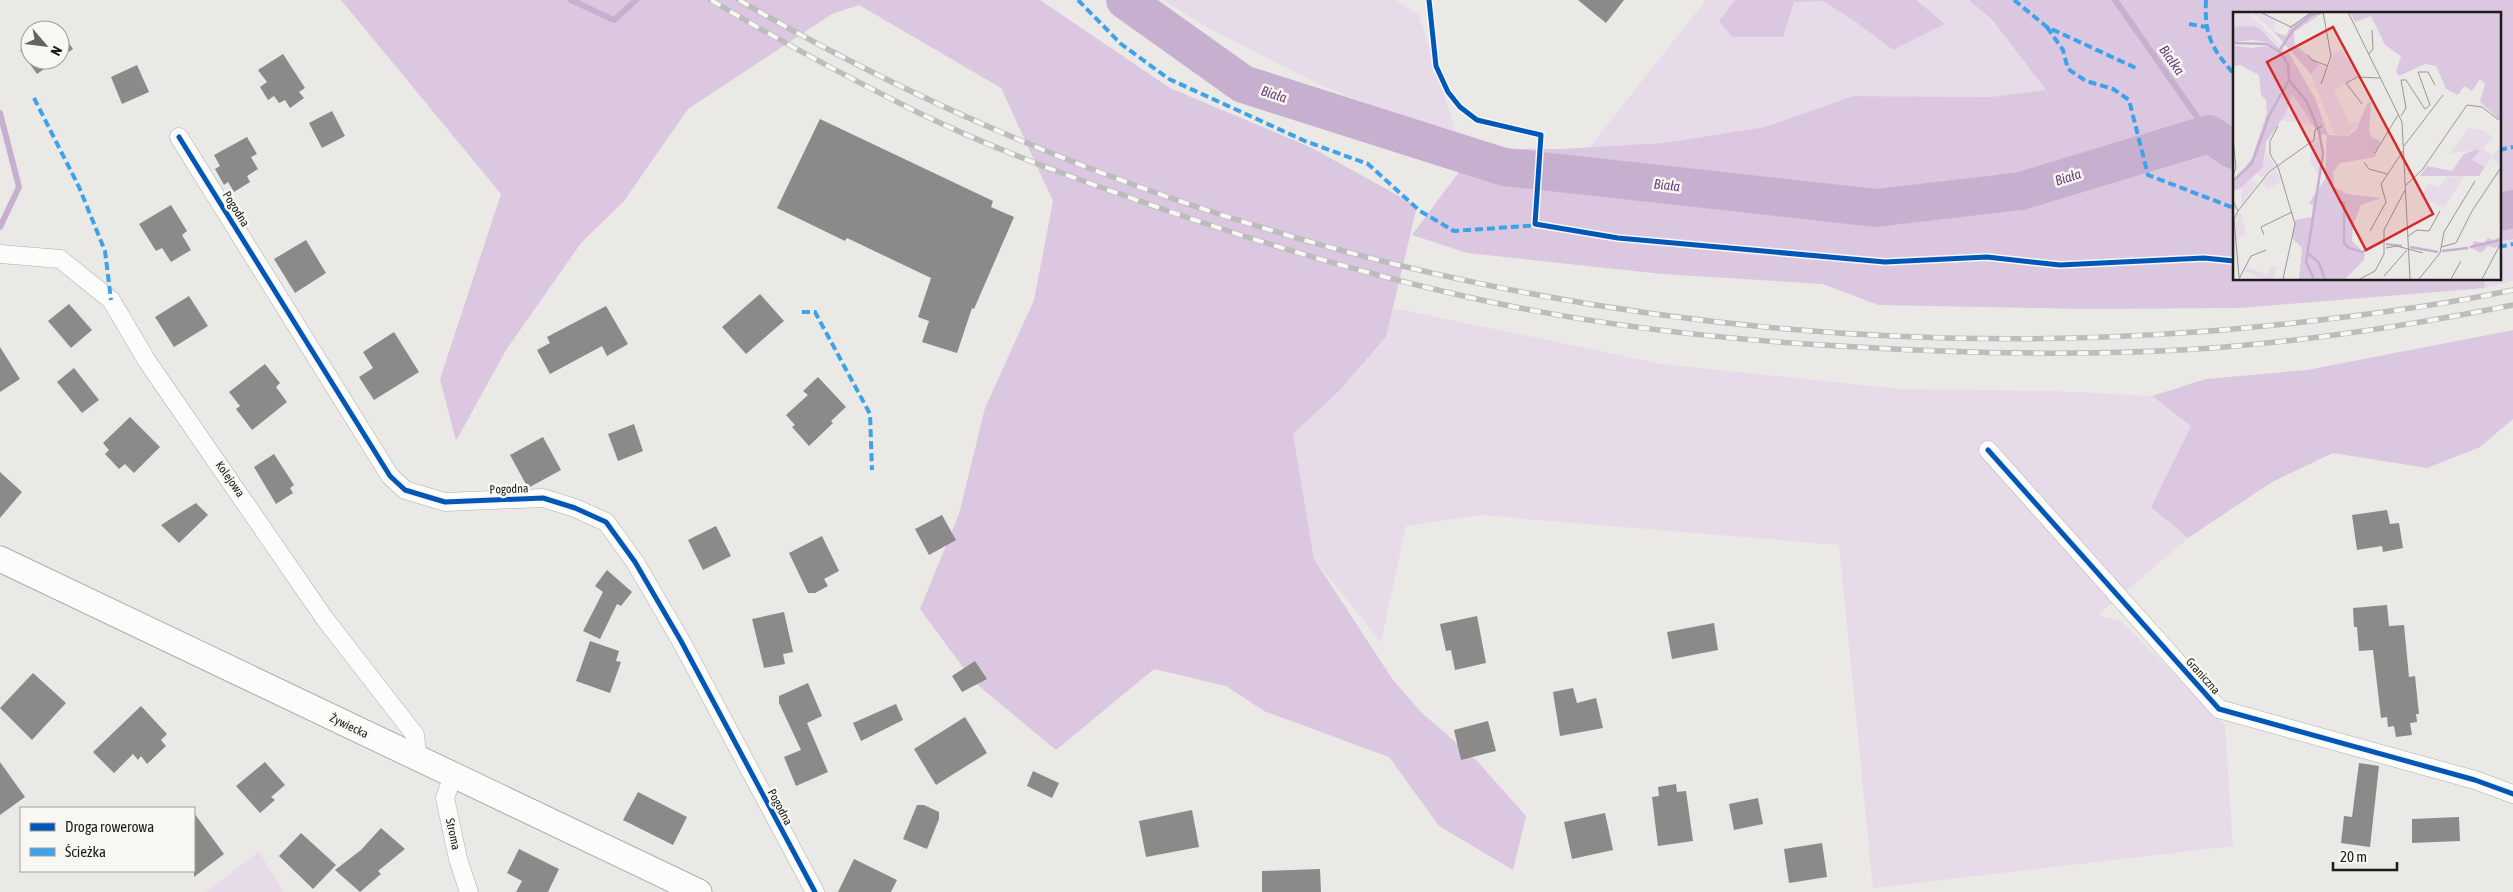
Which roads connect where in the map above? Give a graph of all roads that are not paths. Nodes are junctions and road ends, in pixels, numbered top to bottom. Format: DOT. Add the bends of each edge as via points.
graph roads {
  1 [pos="179,137"];
  2 [pos="0,254"];
  3 [pos="1988,450"];
  4 [pos="0,559"];
  5 [pos="418,759"];
  6 [pos="453,776"];
  7 [pos="2513,794"];
  8 [pos="469,892"];
  9 [pos="699,892"];
  10 [pos="815,892"];
  1 -- 10 [label="street, Pogodna" via="390,476 406,490 445,502 544,498 606,522 636,562"];
  2 -- 5 [label="street, Kolejowa" via="60,259 111,300 148,361 325,619 415,734"];
  3 -- 7 [label="street, Graniczna" via="2219,709 2475,780"];
  4 -- 5 [label="main road, Żywiecka"];
  5 -- 6 [label="main road, Żywiecka"];
  6 -- 8 [label="street, Stroma" via="445,798"];
  6 -- 9 [label="main road, Żywiecka"];
}
